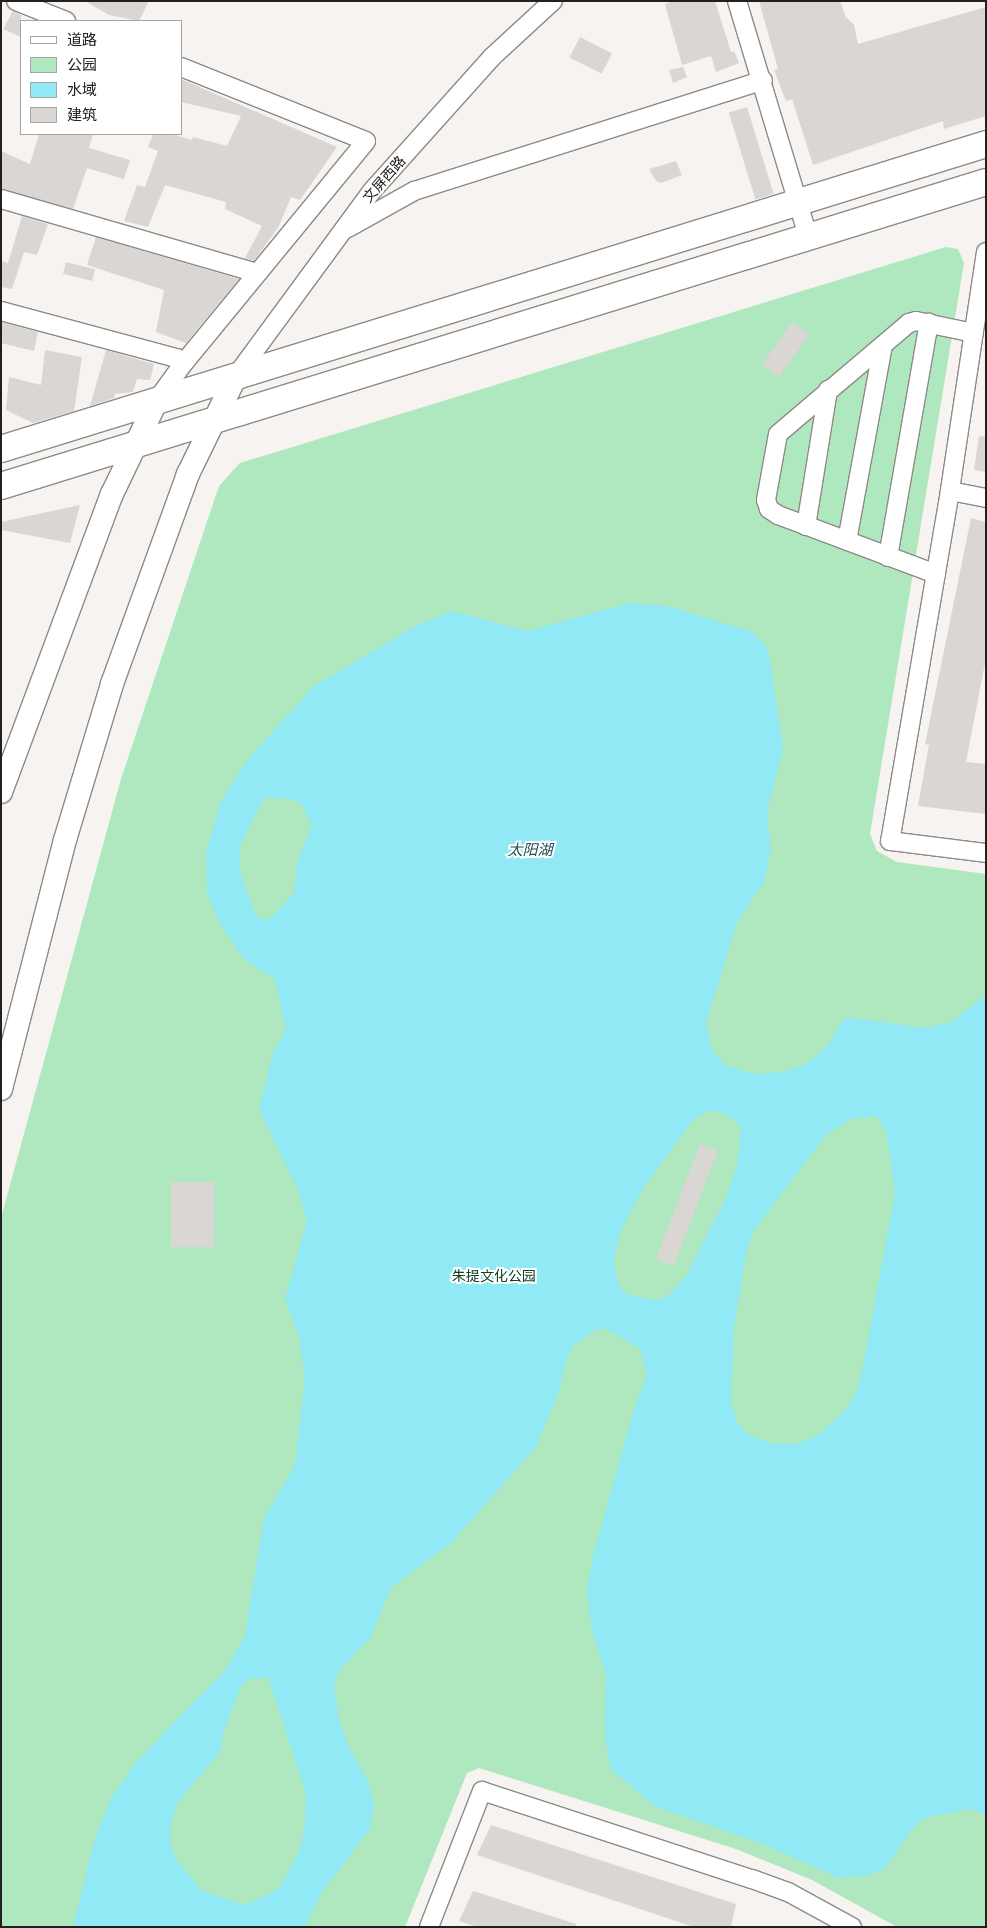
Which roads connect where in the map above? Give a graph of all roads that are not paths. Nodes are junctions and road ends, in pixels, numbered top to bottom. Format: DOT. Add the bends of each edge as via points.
graph roads {
  1 [pos="16,1"];
  2 [pos="553,1"];
  3 [pos="737,1"];
  4 [pos="64,20"];
  5 [pos="182,67"];
  6 [pos="763,80"];
  7 [pos="986,144"];
  8 [pos="986,182"];
  9 [pos="1,199"];
  10 [pos="798,202"];
  11 [pos="343,231"];
  12 [pos="808,236"];
  13 [pos="986,252"];
  14 [pos="258,273"];
  15 [pos="1,311"];
  16 [pos="929,323"];
  17 [pos="974,333"];
  18 [pos="883,345"];
  19 [pos="183,364"];
  20 [pos="236,376"];
  21 [pos="828,390"];
  22 [pos="158,400"];
  23 [pos="214,420"];
  24 [pos="136,444"];
  25 [pos="1,449"];
  26 [pos="1,486"];
  27 [pos="950,491"];
  28 [pos="986,498"];
  29 [pos="806,526"];
  30 [pos="847,541"];
  31 [pos="888,557"];
  32 [pos="936,574"];
  33 [pos="1,792"];
  34 [pos="986,853"];
  35 [pos="1,1089"];
  36 [pos="429,1927"];
  37 [pos="852,1927"];
  1 -- 4 [label="street"];
  2 -- 11 [label="street, 文屏西路" via="492,57 371,192"];
  3 -- 6 [label="street"];
  5 -- 14 [label="street" via="366,141"];
  6 -- 10 [label="street"];
  6 -- 11 [label="street" via="414,191"];
  7 -- 10 [label="highway"];
  8 -- 12 [label="highway"];
  9 -- 14 [label="street"];
  10 -- 12 [label="street"];
  10 -- 20 [label="highway"];
  11 -- 20 [label="street, 文屏西路"];
  12 -- 23 [label="highway"];
  13 -- 17 [label="street"];
  14 -- 19 [label="street"];
  15 -- 19 [label="street" via="177,358"];
  16 -- 17 [label="street"];
  16 -- 18 [label="street" via="909,323"];
  16 -- 31 [label="street"];
  17 -- 27 [label="street"];
  18 -- 21 [label="street"];
  18 -- 30 [label="street"];
  19 -- 22 [label="street"];
  20 -- 22 [label="highway"];
  20 -- 23 [label="main road"];
  21 -- 29 [label="street"];
  21 -- 29 [label="street" via="778,434 766,500 769,509 778,515"];
  22 -- 24 [label="main road"];
  22 -- 25 [label="highway"];
  23 -- 24 [label="highway"];
  23 -- 35 [label="main road" via="188,474 87,762"];
  24 -- 26 [label="highway"];
  24 -- 33 [label="main road" via="112,494"];
  27 -- 28 [label="street"];
  27 -- 32 [label="street"];
  29 -- 30 [label="street"];
  30 -- 31 [label="street"];
  31 -- 32 [label="street"];
  32 -- 34 [label="street" via="890,841"];
  36 -- 37 [label="street" via="482,1791 788,1892"];
}
